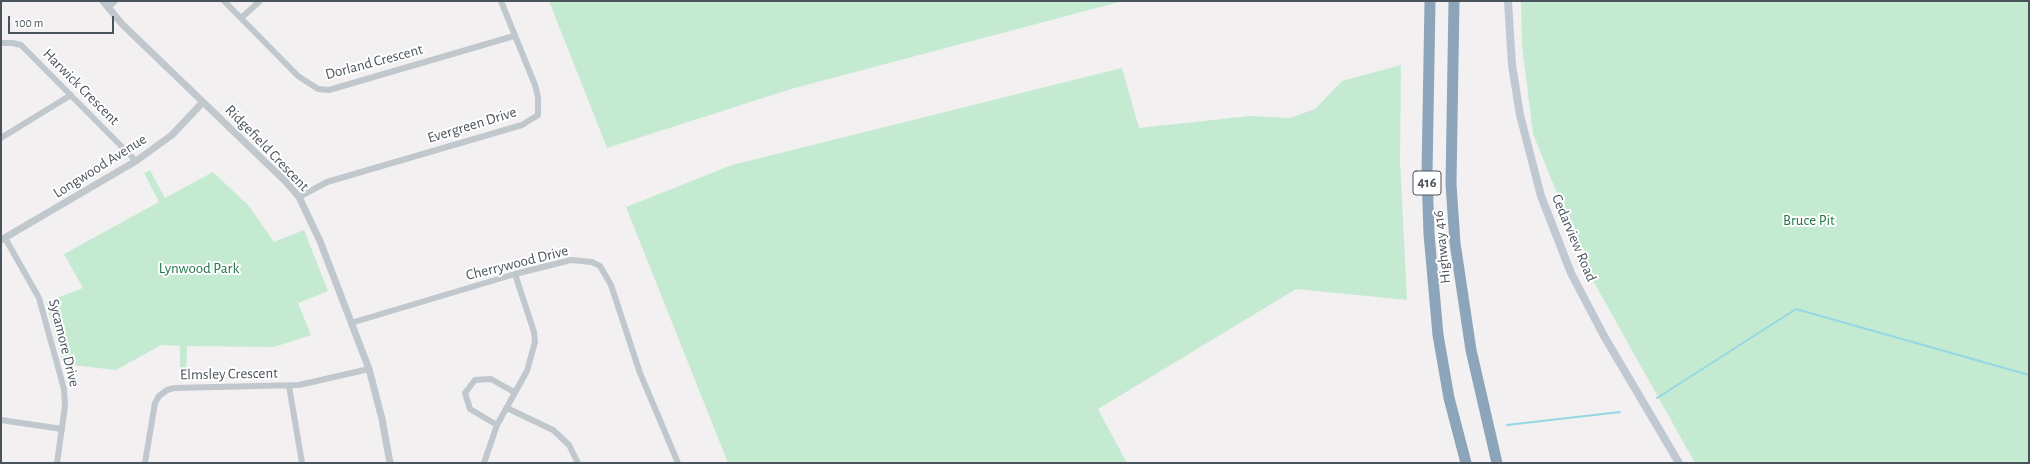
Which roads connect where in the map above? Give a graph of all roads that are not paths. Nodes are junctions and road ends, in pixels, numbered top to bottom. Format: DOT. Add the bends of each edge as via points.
graph roads {
  1 [pos="103,1"];
  2 [pos="115,1"];
  3 [pos="224,1"];
  4 [pos="260,1"];
  5 [pos="501,1"];
  6 [pos="1430,1"];
  7 [pos="1454,1"];
  8 [pos="1508,1"];
  9 [pos="108,8"];
  10 [pos="241,18"];
  11 [pos="514,36"];
  12 [pos="1,43"];
  13 [pos="72,95"];
  14 [pos="203,102"];
  15 [pos="1,138"];
  16 [pos="136,162"];
  17 [pos="299,197"];
  18 [pos="3,239"];
  19 [pos="515,274"];
  20 [pos="351,323"];
  21 [pos="369,369"];
  22 [pos="289,386"];
  23 [pos="514,392"];
  24 [pos="506,408"];
  25 [pos="1,420"];
  26 [pos="497,425"];
  27 [pos="62,429"];
  28 [pos="56,463"];
  29 [pos="145,463"];
  30 [pos="302,463"];
  31 [pos="390,463"];
  32 [pos="484,463"];
  33 [pos="578,463"];
  34 [pos="678,463"];
  35 [pos="1466,463"];
  36 [pos="1497,463"];
  37 [pos="1679,463"];
  1 -- 9 [label="street, Ridgefield Crescent"];
  2 -- 9 [label="street"];
  3 -- 10 [label="street, Dorland Crescent"];
  4 -- 10 [label="street"];
  5 -- 11 [label="street, Evergreen Drive"];
  6 -- 35 [label="highway, Highway 416 / 416" via="1427,174 1429,234 1438,335 1449,398"];
  7 -- 36 [label="highway, Highway 416 / 416" via="1451,184 1455,243 1471,350"];
  8 -- 37 [label="main road, Cedarview Road" via="1512,64 1520,115 1541,196 1571,273 1604,336"];
  9 -- 14 [label="street, Ridgefield Crescent"];
  10 -- 11 [label="street, Dorland Crescent" via="298,76 318,89 329,90"];
  11 -- 17 [label="street, Evergreen Drive" via="535,85 538,115 522,126 327,182"];
  12 -- 13 [label="street, Harwick Crescent" via="21,45"];
  13 -- 15 [label="street"];
  13 -- 16 [label="street, Harwick Crescent"];
  14 -- 16 [label="street, Longwood Avenue" via="172,135"];
  14 -- 17 [label="street, Ridgefield Crescent"];
  16 -- 18 [label="street, Longwood Avenue"];
  17 -- 20 [label="street, Ridgefield Crescent" via="318,237"];
  18 -- 27 [label="street, Sycamore Drive" via="39,298 64,389"];
  19 -- 20 [label="street, Cherrywood Drive"];
  19 -- 23 [label="street" via="535,342 527,371"];
  19 -- 34 [label="street, Cherrywood Drive" via="570,260 592,262 600,266 611,284 640,373"];
  20 -- 21 [label="street, Ridgefield Crescent"];
  21 -- 22 [label="street, Elmsley Crescent"];
  21 -- 31 [label="street, Ridgefield Crescent"];
  22 -- 29 [label="street, Elmsley Crescent" via="167,390 155,403"];
  22 -- 30 [label="street"];
  23 -- 24 [label="street"];
  23 -- 26 [label="street" via="491,379 475,380 465,393 470,409"];
  24 -- 26 [label="street"];
  24 -- 33 [label="street" via="553,430 569,445"];
  25 -- 27 [label="street"];
  26 -- 32 [label="street"];
  27 -- 28 [label="street, Sycamore Drive"];
}
